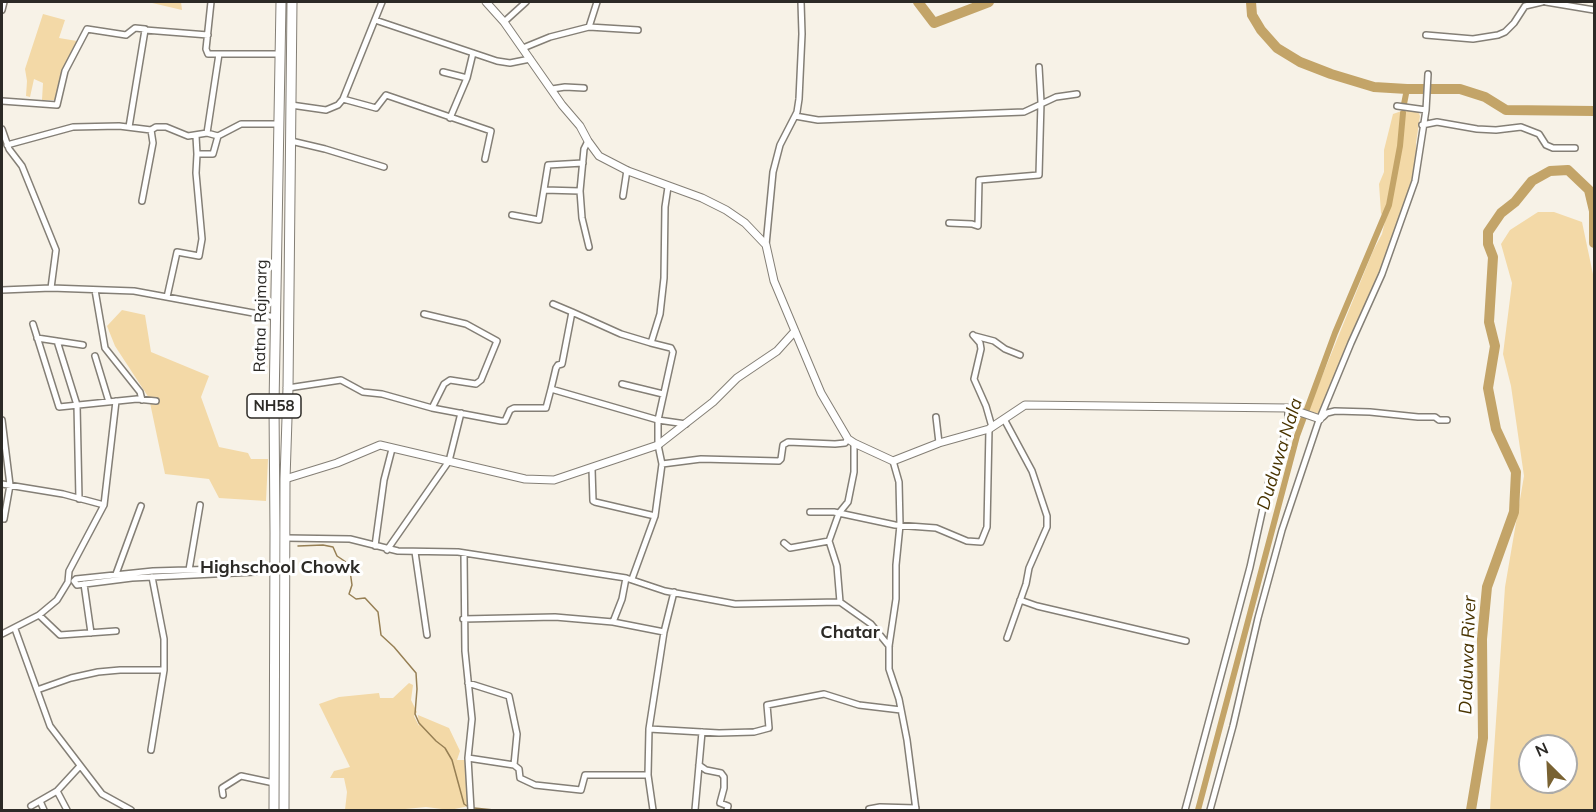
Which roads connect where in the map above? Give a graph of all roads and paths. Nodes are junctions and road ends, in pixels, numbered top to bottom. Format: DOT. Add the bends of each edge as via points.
graph roads {
  1 [pos="4,2"];
  2 [pos="211,2"];
  3 [pos="281,2"];
  4 [pos="292,2"];
  5 [pos="382,2"];
  6 [pos="486,2"];
  7 [pos="526,2"];
  8 [pos="597,2"];
  9 [pos="801,2"];
  10 [pos="1544,2"];
  11 [pos="2,10"];
  12 [pos="1594,10"];
  13 [pos="375,20"];
  14 [pos="504,22"];
  15 [pos="589,27"];
  16 [pos="145,29"];
  17 [pos="638,30"];
  18 [pos="208,35"];
  19 [pos="1426,35"];
  20 [pos="523,48"];
  21 [pos="473,53"];
  22 [pos="219,54"];
  23 [pos="279,54"];
  24 [pos="530,59"];
  25 [pos="1039,67"];
  26 [pos="443,72"];
  27 [pos="1428,74"];
  28 [pos="467,78"];
  29 [pos="584,88"];
  30 [pos="552,89"];
  31 [pos="1077,94"];
  32 [pos="343,99"];
  33 [pos="2,101"];
  34 [pos="1041,104"];
  35 [pos="291,105"];
  36 [pos="1397,106"];
  37 [pos="1426,110"];
  38 [pos="795,116"];
  39 [pos="450,118"];
  40 [pos="278,124"];
  41 [pos="1422,126"];
  42 [pos="129,127"];
  43 [pos="2,129"];
  44 [pos="151,130"];
  45 [pos="207,133"];
  46 [pos="196,136"];
  47 [pos="218,136"];
  48 [pos="291,141"];
  49 [pos="588,141"];
  50 [pos="8,145"];
  51 [pos="1575,148"];
  52 [pos="197,154"];
  53 [pos="485,159"];
  54 [pos="583,163"];
  55 [pos="384,167"];
  56 [pos="627,170"];
  57 [pos="668,187"];
  58 [pos="544,190"];
  59 [pos="580,191"];
  60 [pos="623,196"];
  61 [pos="142,201"];
  62 [pos="512,215"];
  63 [pos="949,223"];
  64 [pos="766,245"];
  65 [pos="589,248"];
  66 [pos="51,288"];
  67 [pos="2,290"];
  68 [pos="95,290"];
  69 [pos="167,297"];
  70 [pos="553,304"];
  71 [pos="572,312"];
  72 [pos="424,314"];
  73 [pos="275,316"];
  74 [pos="33,324"];
  75 [pos="795,331"];
  76 [pos="37,338"];
  77 [pos="57,341"];
  78 [pos="651,343"];
  79 [pos="83,345"];
  80 [pos="1020,355"];
  81 [pos="95,356"];
  82 [pos="622,384"];
  83 [pos="288,388"];
  84 [pos="551,389"];
  85 [pos="663,394"];
  86 [pos="142,400"];
  87 [pos="156,401"];
  88 [pos="113,402"];
  89 [pos="76,405"];
  90 [pos="432,408"];
  91 [pos="1288,408"];
  92 [pos="461,413"];
  93 [pos="936,417"];
  94 [pos="1004,419"];
  95 [pos="1320,419"];
  96 [pos="2,420"];
  97 [pos="658,420"];
  98 [pos="1447,420"];
  99 [pos="686,424"];
  100 [pos="991,428"];
  101 [pos="851,441"];
  102 [pos="939,443"];
  103 [pos="658,445"];
  104 [pos="392,449"];
  105 [pos="449,461"];
  106 [pos="893,461"];
  107 [pos="662,464"];
  108 [pos="592,469"];
  109 [pos="285,479"];
  110 [pos="2,484"];
  111 [pos="10,485"];
  112 [pos="79,498"];
  113 [pos="104,505"];
  114 [pos="200,505"];
  115 [pos="141,506"];
  116 [pos="810,512"];
  117 [pos="839,513"];
  118 [pos="655,516"];
  119 [pos="4,519"];
  120 [pos="900,525"];
  121 [pos="286,538"];
  122 [pos="829,541"];
  123 [pos="784,543"];
  124 [pos="375,546"];
  125 [pos="387,550"];
  126 [pos="415,552"];
  127 [pos="464,554"];
  128 [pos="274,570"];
  129 [pos="194,571"];
  130 [pos="116,574"];
  131 [pos="132,575"];
  132 [pos="152,577"];
  133 [pos="629,579"];
  134 [pos="74,582"];
  135 [pos="84,584"];
  136 [pos="674,592"];
  137 [pos="1020,600"];
  138 [pos="840,602"];
  139 [pos="39,615"];
  140 [pos="464,618"];
  141 [pos="613,622"];
  142 [pos="15,628"];
  143 [pos="116,631"];
  144 [pos="664,632"];
  145 [pos="91,633"];
  146 [pos="2,634"];
  147 [pos="428,635"];
  148 [pos="1007,638"];
  149 [pos="1186,641"];
  150 [pos="889,646"];
  151 [pos="164,670"];
  152 [pos="468,683"];
  153 [pos="37,690"];
  154 [pos="901,710"];
  155 [pos="650,729"];
  156 [pos="702,732"];
  157 [pos="152,750"];
  158 [pos="468,758"];
  159 [pos="514,765"];
  160 [pos="699,765"];
  161 [pos="80,766"];
  162 [pos="648,775"];
  163 [pos="274,783"];
  164 [pos="57,791"];
  165 [pos="223,795"];
  166 [pos="40,801"];
  167 [pos="31,806"];
  168 [pos="869,809"];
  169 [pos="916,809"];
  170 [pos="44,810"];
  171 [pos="67,810"];
  172 [pos="131,810"];
  173 [pos="274,810"];
  174 [pos="284,810"];
  175 [pos="471,810"];
  176 [pos="653,810"];
  177 [pos="695,810"];
  178 [pos="727,810"];
  179 [pos="1185,810"];
  180 [pos="1210,810"];
  1 -- 11 [label="street"];
  2 -- 18 [label="street"];
  3 -- 23 [label="highway, Ratna Rajmarg / NH58"];
  4 -- 35 [label="highway, Ratna Rajmarg / NH58"];
  5 -- 13 [label="street"];
  6 -- 14 [label="street"];
  7 -- 14 [label="street"];
  8 -- 15 [label="street"];
  9 -- 38 [label="street" via="799,99"];
  10 -- 12 [label="street"];
  10 -- 19 [label="street" via="1525,6 1510,27 1498,35 1473,39"];
  13 -- 21 [label="street"];
  13 -- 32 [label="street"];
  14 -- 20 [label="street"];
  15 -- 17 [label="street"];
  15 -- 20 [label="street" via="550,36"];
  16 -- 18 [label="street"];
  16 -- 33 [label="street" via="135,28 126,35 87,29 65,71 57,105"];
  16 -- 42 [label="street"];
  18 -- 22 [label="street" via="207,54"];
  20 -- 24 [label="street"];
  21 -- 24 [label="street" via="510,63"];
  21 -- 28 [label="street"];
  22 -- 23 [label="street"];
  22 -- 45 [label="street"];
  23 -- 40 [label="highway, Ratna Rajmarg / NH58"];
  24 -- 30 [label="street"];
  25 -- 34 [label="street"];
  26 -- 28 [label="street"];
  27 -- 37 [label="street"];
  28 -- 39 [label="street"];
  29 -- 30 [label="street"];
  30 -- 49 [label="street"];
  31 -- 34 [label="street"];
  32 -- 35 [label="street" via="326,110"];
  32 -- 39 [label="street" via="376,108 386,95"];
  34 -- 38 [label="street" via="1024,112 818,120"];
  34 -- 63 [label="street" via="1039,175 979,180 978,226"];
  35 -- 48 [label="highway, Ratna Rajmarg / NH58"];
  36 -- 37 [label="street"];
  37 -- 41 [label="street"];
  38 -- 64 [label="street" via="780,145 773,171"];
  39 -- 53 [label="street" via="491,131"];
  40 -- 47 [label="street" via="241,124"];
  40 -- 73 [label="highway, Ratna Rajmarg / NH58"];
  41 -- 51 [label="street" via="1437,122 1477,129 1521,127 1539,134 1553,148"];
  41 -- 95 [label="street" via="1415,181 1406,210"];
  42 -- 44 [label="street"];
  42 -- 50 [label="street" via="73,127"];
  43 -- 50 [label="street"];
  44 -- 46 [label="street" via="166,127"];
  44 -- 61 [label="street" via="153,143"];
  45 -- 46 [label="street"];
  45 -- 47 [label="street"];
  46 -- 52 [label="street"];
  47 -- 52 [label="street" via="213,154"];
  48 -- 55 [label="street"];
  48 -- 83 [label="highway, Ratna Rajmarg / NH58"];
  49 -- 54 [label="street"];
  49 -- 56 [label="street" via="600,156"];
  50 -- 66 [label="street" via="22,165 56,250"];
  52 -- 69 [label="street" via="202,239 199,256 177,252"];
  54 -- 58 [label="street" via="548,165"];
  54 -- 59 [label="street"];
  56 -- 57 [label="street"];
  56 -- 60 [label="street"];
  57 -- 64 [label="street" via="726,210"];
  57 -- 78 [label="street" via="664,278 660,314"];
  58 -- 59 [label="street"];
  58 -- 62 [label="street" via="539,220"];
  59 -- 65 [label="street"];
  64 -- 75 [label="street" via="774,281"];
  66 -- 67 [label="street"];
  66 -- 68 [label="street"];
  68 -- 69 [label="street"];
  68 -- 86 [label="street" via="105,348 140,392"];
  69 -- 73 [label="street"];
  70 -- 71 [label="street"];
  71 -- 78 [label="street"];
  71 -- 84 [label="street" via="562,364 556,368"];
  72 -- 90 [label="street" via="466,324 497,341 481,380 476,384 450,380"];
  73 -- 128 [label="highway, Ratna Rajmarg / NH58"];
  74 -- 76 [label="street"];
  75 -- 99 [label="street" via="777,351 737,378"];
  75 -- 101 [label="street" via="821,393"];
  76 -- 77 [label="street"];
  76 -- 89 [label="street" via="59,407"];
  77 -- 79 [label="street"];
  77 -- 89 [label="street"];
  78 -- 85 [label="street" via="674,352"];
  80 -- 100 [label="street" via="973,335 981,349 974,380"];
  81 -- 88 [label="street"];
  82 -- 85 [label="street"];
  83 -- 90 [label="street" via="341,380 363,392"];
  83 -- 109 [label="highway, Ratna Rajmarg / NH58"];
  84 -- 92 [label="street" via="546,408 514,408 505,421"];
  84 -- 97 [label="street"];
  85 -- 97 [label="street"];
  86 -- 87 [label="street"];
  86 -- 88 [label="street"];
  88 -- 89 [label="street"];
  88 -- 113 [label="street"];
  89 -- 112 [label="street"];
  90 -- 92 [label="street"];
  91 -- 94 [label="street" via="1025,405"];
  91 -- 95 [label="street"];
  91 -- 179 [label="street" via="1279,457 1269,481"];
  92 -- 105 [label="street"];
  93 -- 102 [label="street"];
  94 -- 100 [label="street"];
  94 -- 137 [label="street" via="1032,471 1047,516 1047,527"];
  95 -- 98 [label="street" via="1335,411"];
  95 -- 180 [label="street" via="1282,530"];
  96 -- 111 [label="street"];
  97 -- 99 [label="street"];
  97 -- 103 [label="street"];
  99 -- 103 [label="street"];
  100 -- 102 [label="street"];
  100 -- 120 [label="street" via="987,527 981,542 967,541 936,528"];
  101 -- 106 [label="street"];
  101 -- 107 [label="street" via="788,442 783,445 779,461 701,459"];
  101 -- 117 [label="street" via="854,472 848,502"];
  102 -- 106 [label="street"];
  103 -- 107 [label="street"];
  103 -- 108 [label="street"];
  104 -- 105 [label="street"];
  104 -- 109 [label="street" via="380,445"];
  104 -- 124 [label="street"];
  105 -- 108 [label="street" via="525,479 554,480"];
  105 -- 125 [label="street"];
  106 -- 120 [label="street" via="899,482"];
  107 -- 118 [label="street"];
  108 -- 118 [label="street" via="593,501"];
  109 -- 121 [label="highway, Ratna Rajmarg / NH58"];
  110 -- 111 [label="street"];
  111 -- 112 [label="street"];
  111 -- 119 [label="street"];
  112 -- 113 [label="street"];
  113 -- 134 [label="street" via="69,570"];
  114 -- 129 [label="street"];
  115 -- 130 [label="street"];
  116 -- 117 [label="street"];
  117 -- 120 [label="street"];
  117 -- 122 [label="street"];
  118 -- 133 [label="street"];
  120 -- 150 [label="street"];
  121 -- 124 [label="street" via="350,539"];
  121 -- 174 [label="highway, Ratna Rajmarg / NH58"];
  122 -- 123 [label="street" via="790,548"];
  122 -- 138 [label="street" via="837,566"];
  124 -- 125 [label="street"];
  125 -- 126 [label="street"];
  126 -- 127 [label="street"];
  126 -- 147 [label="street"];
  127 -- 133 [label="street"];
  127 -- 140 [label="street"];
  128 -- 129 [label="street"];
  128 -- 163 [label="highway, Ratna Rajmarg / NH58"];
  129 -- 131 [label="street"];
  129 -- 132 [label="street"];
  130 -- 131 [label="street"];
  130 -- 134 [label="street"];
  131 -- 132 [label="street"];
  131 -- 135 [label="street"];
  132 -- 151 [label="street" via="164,639"];
  133 -- 136 [label="street"];
  133 -- 141 [label="street"];
  134 -- 135 [label="street"];
  134 -- 139 [label="street"];
  135 -- 145 [label="street"];
  136 -- 138 [label="street" via="735,604"];
  136 -- 144 [label="street"];
  137 -- 148 [label="street"];
  137 -- 149 [label="street"];
  138 -- 150 [label="street" via="871,624"];
  139 -- 142 [label="street"];
  139 -- 145 [label="street" via="60,635"];
  140 -- 141 [label="street" via="555,617"];
  140 -- 152 [label="street"];
  141 -- 144 [label="street"];
  142 -- 146 [label="street"];
  142 -- 153 [label="street"];
  143 -- 145 [label="street"];
  144 -- 155 [label="street"];
  150 -- 154 [label="street" via="889,669"];
  151 -- 153 [label="street" via="98,672"];
  151 -- 157 [label="street"];
  152 -- 158 [label="street" via="472,719"];
  152 -- 159 [label="street" via="509,696 517,734"];
  153 -- 161 [label="street" via="50,726"];
  154 -- 156 [label="street" via="859,705 824,694 767,705 769,728 754,732"];
  154 -- 169 [label="street"];
  155 -- 156 [label="street"];
  155 -- 162 [label="street"];
  156 -- 160 [label="street"];
  158 -- 159 [label="street"];
  158 -- 175 [label="street"];
  159 -- 162 [label="street" via="520,778 535,785 581,790 585,775"];
  160 -- 177 [label="street"];
  160 -- 178 [label="street" via="724,777 720,803 728,806"];
  161 -- 164 [label="street"];
  161 -- 172 [label="street" via="102,794"];
  162 -- 176 [label="street"];
  163 -- 165 [label="street" via="242,776 222,788"];
  163 -- 173 [label="highway, Ratna Rajmarg / NH58"];
  164 -- 166 [label="street"];
  164 -- 171 [label="street"];
  166 -- 167 [label="street"];
  166 -- 170 [label="street"];
  168 -- 169 [label="street"];
}
